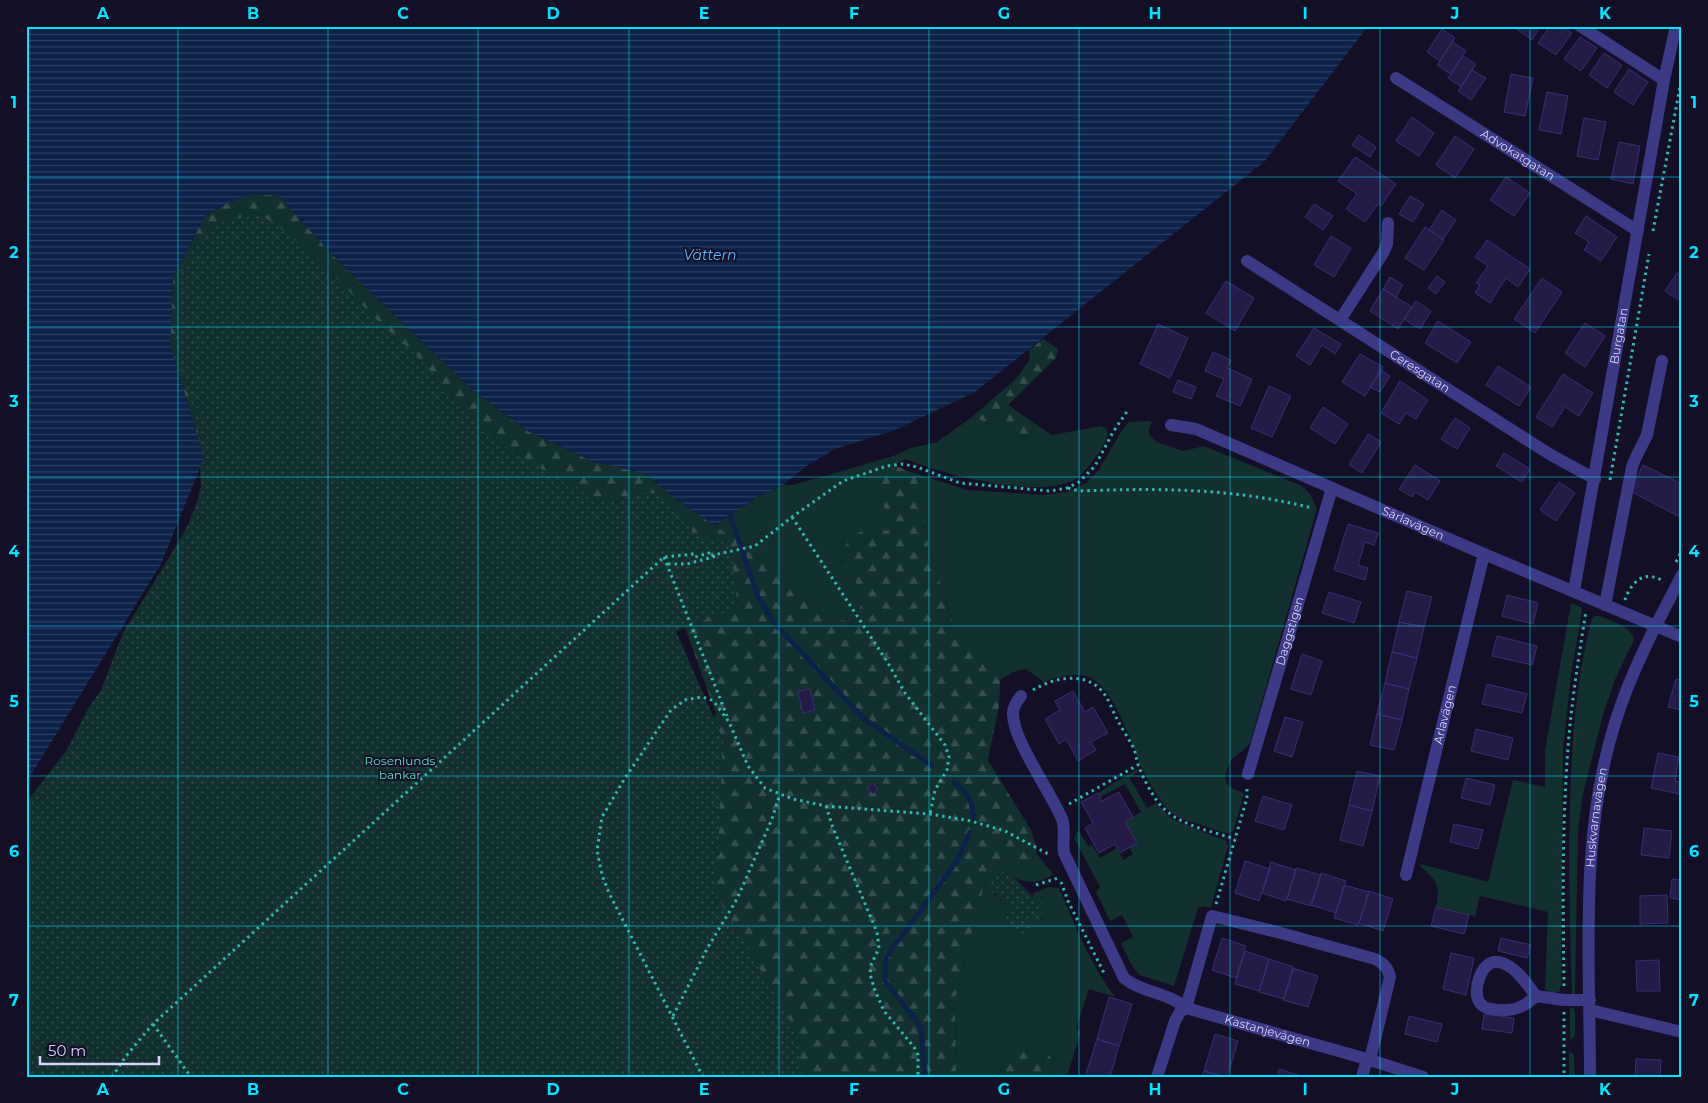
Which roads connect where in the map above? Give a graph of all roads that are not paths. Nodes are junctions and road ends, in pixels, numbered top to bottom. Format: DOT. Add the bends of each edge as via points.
graph roads {
  1 [pos="1580,26"];
  2 [pos="1676,26"];
  3 [pos="1396,78"];
  4 [pos="1664,80"];
  5 [pos="1388,223"];
  6 [pos="1638,230"];
  7 [pos="1247,261"];
  8 [pos="1340,320"];
  9 [pos="1662,362"];
  10 [pos="1171,425"];
  11 [pos="1594,480"];
  12 [pos="1332,488"];
  13 [pos="1484,554"];
  14 [pos="1675,572"];
  15 [pos="1574,591"];
  16 [pos="1606,600"];
  17 [pos="1656,626"];
  18 [pos="1682,637"];
  19 [pos="1021,696"];
  20 [pos="1248,774"];
  21 [pos="1406,875"];
  22 [pos="1536,996"];
  23 [pos="1590,1005"];
  24 [pos="1186,1008"];
  25 [pos="1682,1032"];
  26 [pos="1368,1060"];
  27 [pos="1157,1077"];
  28 [pos="1362,1077"];
  29 [pos="1423,1077"];
  30 [pos="1590,1077"];
  1 -- 4 [label="street"];
  2 -- 4 [label="street, Burgatan"];
  3 -- 6 [label="street, Advokatgatan"];
  4 -- 6 [label="street, Burgatan"];
  5 -- 8 [label="street" via="1383,253"];
  6 -- 11 [label="street, Burgatan"];
  7 -- 8 [label="street, Ceresgatan"];
  8 -- 11 [label="street, Ceresgatan"];
  9 -- 16 [label="street" via="1647,435 1632,467"];
  10 -- 12 [label="street, Särlavägen" via="1196,429"];
  11 -- 15 [label="street, Burgatan"];
  12 -- 13 [label="street, Särlavägen"];
  12 -- 20 [label="street, Daggstigen"];
  13 -- 15 [label="street, Särlavägen"];
  13 -- 21 [label="street, Arlavägen"];
  14 -- 17 [label="street, Huskvarnavägen"];
  15 -- 16 [label="street, Särlavägen" via="1589,598"];
  16 -- 17 [label="street, Särlavägen"];
  17 -- 18 [label="street, Särlavägen"];
  17 -- 23 [label="street, Huskvarnavägen" via="1632,674 1614,724 1601,776 1589,879"];
  19 -- 24 [label="street, Kastanjevägen" via="1012,712 1014,725 1063,820 1064,853 1124,978 1131,984 1172,998"];
  22 -- 22 [label="street" via="1510,967 1498,962 1490,963 1477,984 1480,1003 1495,1010 1518,1008"];
  22 -- 23 [label="street"];
  23 -- 25 [label="street"];
  23 -- 30 [label="street, Huskvarnavägen"];
  24 -- 26 [label="street, Kastanjevägen"];
  24 -- 26 [label="street" via="1212,916 1374,958 1383,962 1390,977"];
  24 -- 27 [label="street" via="1175,1021"];
  26 -- 28 [label="street"];
  26 -- 29 [label="street, Kastanjevägen"];
}
